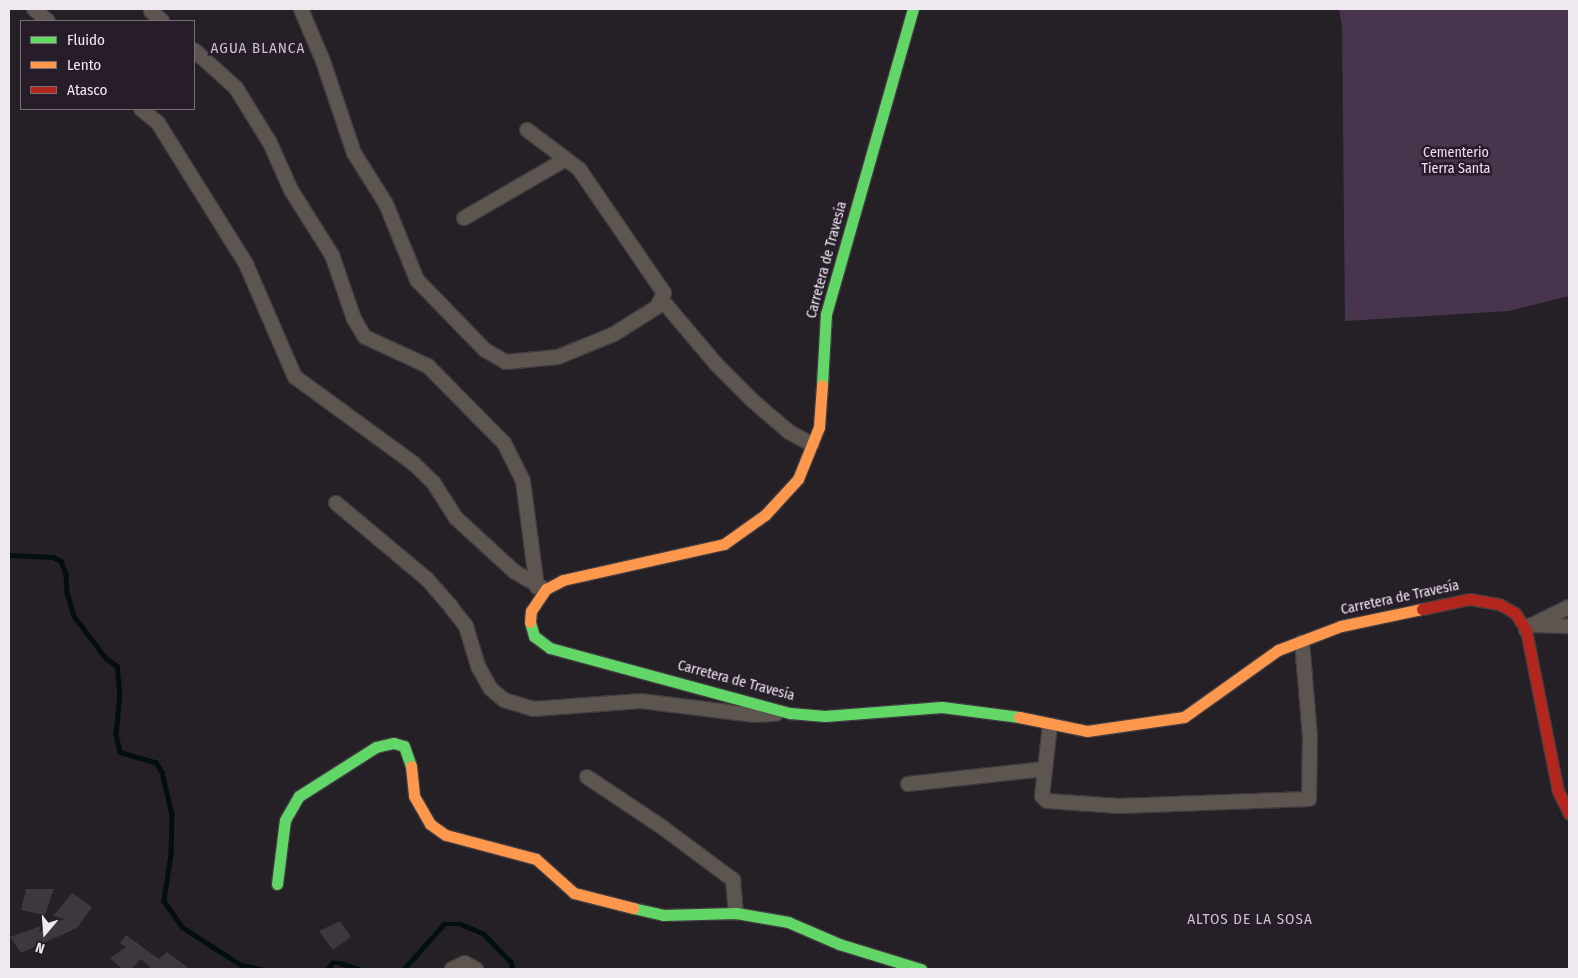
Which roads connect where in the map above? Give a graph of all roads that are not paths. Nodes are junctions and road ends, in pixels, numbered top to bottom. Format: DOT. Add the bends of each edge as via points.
graph roads {
  1 [pos="34,9"];
  2 [pos="301,9"];
  3 [pos="913,9"];
  4 [pos="151,11"];
  5 [pos="47,20"];
  6 [pos="161,20"];
  7 [pos="195,51"];
  8 [pos="142,110"];
  9 [pos="528,130"];
  10 [pos="566,159"];
  11 [pos="464,218"];
  12 [pos="662,300"];
  13 [pos="812,444"];
  14 [pos="336,503"];
  15 [pos="542,588"];
  16 [pos="1569,607"];
  17 [pos="1569,626"];
  18 [pos="1529,628"];
  19 [pos="1302,642"];
  20 [pos="790,713"];
  21 [pos="1050,725"];
  22 [pos="1044,769"];
  23 [pos="587,778"];
  24 [pos="908,784"];
  25 [pos="1569,814"];
  26 [pos="277,884"];
  27 [pos="736,913"];
  28 [pos="452,969"];
  29 [pos="476,969"];
  30 [pos="920,969"];
  1 -- 5 [label="street"];
  2 -- 12 [label="street" via="324,61 354,153 386,204 417,280 485,350 506,362 558,357 614,334 657,307"];
  3 -- 13 [label="street, Carretera de Travesía" via="826,314 819,427"];
  4 -- 6 [label="street"];
  7 -- 15 [label="street" via="236,88 270,143 291,190 332,255 354,319 365,337 428,366 504,443 523,481"];
  8 -- 15 [label="street" via="158,123 246,264 295,377 413,463 433,482 456,518 515,572"];
  9 -- 10 [label="street"];
  10 -- 11 [label="street"];
  10 -- 12 [label="street" via="593,186 640,255 664,293"];
  12 -- 13 [label="street" via="716,364 753,401 789,432"];
  13 -- 15 [label="street, Carretera de Travesía" via="798,480 765,515 724,544 564,580"];
  14 -- 20 [label="street" via="427,579 451,607 466,626 478,666 487,682 504,700 533,708 640,701 754,715"];
  15 -- 20 [label="street, Carretera de Travesía" via="531,611 530,625 542,644"];
  16 -- 18 [label="street"];
  17 -- 18 [label="street"];
  18 -- 19 [label="street, Carretera de Travesía" via="1498,604 1470,599 1340,626"];
  18 -- 25 [label="street, Carretera de Travesía" via="1558,791"];
  19 -- 21 [label="street, Carretera de Travesía" via="1278,650 1216,691 1184,717 1086,731"];
  19 -- 22 [label="street" via="1310,737 1308,799 1120,806 1054,802 1042,796"];
  20 -- 21 [label="street, Carretera de Travesía" via="825,716 942,707 1011,715"];
  21 -- 22 [label="street"];
  22 -- 24 [label="street"];
  23 -- 27 [label="street" via="662,827 733,880"];
  26 -- 27 [label="street" via="285,820 299,796 376,747 394,743 404,746 410,757 414,796 430,824 446,836 508,849 536,860 574,893 600,902 663,915"];
  27 -- 30 [label="street" via="788,922 840,944"];
  28 -- 29 [label="street" via="465,963"];
}
